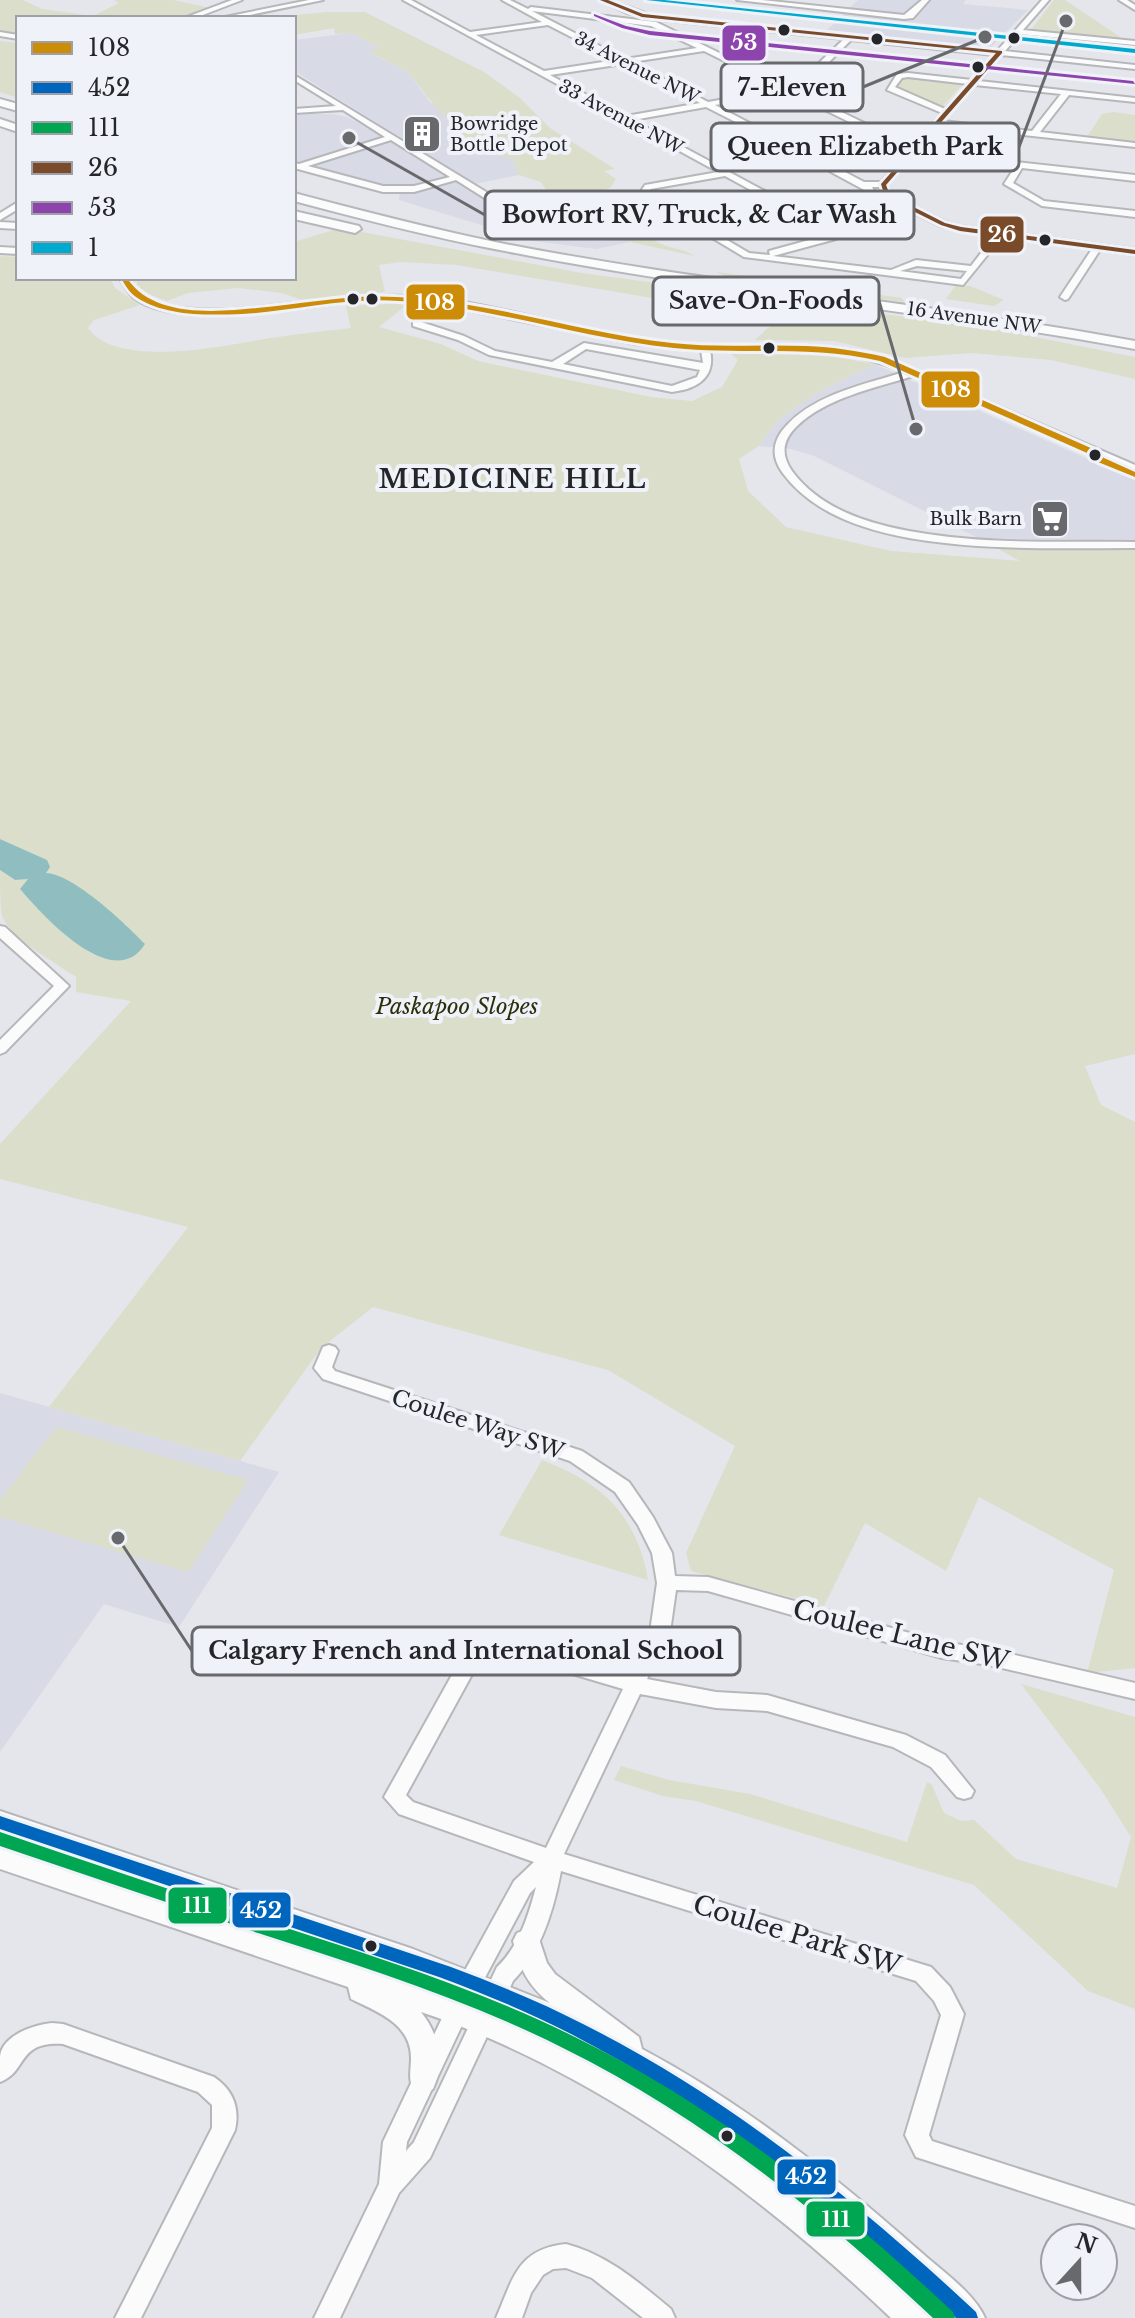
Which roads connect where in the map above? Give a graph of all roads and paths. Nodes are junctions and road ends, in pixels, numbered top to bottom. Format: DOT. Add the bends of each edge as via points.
graph roads {
  1 [pos="239,0"];
  2 [pos="320,0"];
  3 [pos="406,0"];
  4 [pos="505,0"];
  5 [pos="603,0"];
  6 [pos="740,0"];
  7 [pos="852,0"];
  8 [pos="926,0"];
  9 [pos="1046,0"];
  10 [pos="1122,0"];
  11 [pos="804,3"];
  12 [pos="1135,8"];
  13 [pos="522,9"];
  14 [pos="840,10"];
  15 [pos="194,16"];
  16 [pos="235,16"];
  17 [pos="549,23"];
  18 [pos="1018,32"];
  19 [pos="815,33"];
  20 [pos="469,34"];
  21 [pos="850,37"];
  22 [pos="869,39"];
  23 [pos="1135,43"];
  24 [pos="705,49"];
  25 [pos="997,55"];
  26 [pos="625,62"];
  27 [pos="1135,67"];
  28 [pos="542,74"];
  29 [pos="296,78"];
  30 [pos="974,82"];
  31 [pos="789,90"];
  32 [pos="1067,92"];
  33 [pos="1135,100"];
  34 [pos="709,104"];
  35 [pos="344,108"];
  36 [pos="296,111"];
  37 [pos="318,111"];
  38 [pos="945,112"];
  39 [pos="359,117"];
  40 [pos="624,119"];
  41 [pos="936,123"];
  42 [pos="1034,134"];
  43 [pos="882,135"];
  44 [pos="389,138"];
  45 [pos="1135,145"];
  46 [pos="913,149"];
  47 [pos="799,150"];
  48 [pos="1020,165"];
  49 [pos="297,166"];
  50 [pos="711,166"];
  51 [pos="724,174"];
  52 [pos="455,178"];
  53 [pos="1135,178"];
  54 [pos="859,182"];
  55 [pos="296,184"];
  56 [pos="883,185"];
  57 [pos="887,196"];
  58 [pos="296,198"];
  59 [pos="16,199"];
  60 [pos="864,202"];
  61 [pos="296,204"];
  62 [pos="1,214"];
  63 [pos="516,214"];
  64 [pos="1135,214"];
  65 [pos="296,215"];
  66 [pos="805,217"];
  67 [pos="850,218"];
  68 [pos="836,233"];
  69 [pos="999,235"];
  70 [pos="1098,247"];
  71 [pos="1135,252"];
  72 [pos="767,256"];
  73 [pos="125,280"];
  74 [pos="702,282"];
  75 [pos="1065,297"];
  76 [pos="446,302"];
  77 [pos="705,348"];
  78 [pos="1135,349"];
  79 [pos="627,353"];
  80 [pos="617,360"];
  81 [pos="671,361"];
  82 [pos="553,366"];
  83 [pos="607,368"];
  84 [pos="707,368"];
  85 [pos="912,373"];
  86 [pos="596,375"];
  87 [pos="642,384"];
  88 [pos="1090,451"];
  89 [pos="1135,469"];
  90 [pos="1135,475"];
  91 [pos="1135,545"];
  92 [pos="0,930"];
  93 [pos="0,1049"];
  94 [pos="329,1351"];
  95 [pos="667,1583"];
  96 [pos="635,1685"];
  97 [pos="1135,1691"];
  98 [pos="964,1791"];
  99 [pos="0,1822"];
  100 [pos="0,1858"];
  101 [pos="551,1859"];
  102 [pos="527,1941"];
  103 [pos="289,1955"];
  104 [pos="484,1987"];
  105 [pos="470,2016"];
  106 [pos="0,2072"];
  107 [pos="423,2080"];
  108 [pos="696,2096"];
  109 [pos="391,2185"];
  110 [pos="1135,2217"];
  111 [pos="128,2318"];
  112 [pos="327,2318"];
  113 [pos="509,2318"];
  114 [pos="662,2318"];
  115 [pos="913,2318"];
  116 [pos="969,2318"];
  1 -- 15 [label="street"];
  2 -- 16 [label="street"];
  3 -- 20 [label="street, 33 Avenue NW"];
  4 -- 13 [label="street, 34 Avenue NW"];
  5 -- 19 [label="street" via="642,15"];
  6 -- 11 [label="street"];
  7 -- 14 [label="street"];
  8 -- 14 [label="street" via="904,17"];
  9 -- 18 [label="street"];
  10 -- 12 [label="street"];
  11 -- 14 [label="street"];
  13 -- 17 [label="street, 34 Avenue NW"];
  13 -- 24 [label="street" via="648,22"];
  14 -- 19 [label="street"];
  17 -- 20 [label="street"];
  17 -- 26 [label="street, 34 Avenue NW"];
  18 -- 23 [label="street"];
  18 -- 25 [label="street"];
  19 -- 21 [label="street"];
  20 -- 28 [label="street, 33 Avenue NW"];
  21 -- 22 [label="street"];
  21 -- 31 [label="street" via="800,86"];
  22 -- 25 [label="street"];
  22 -- 25 [label="street"];
  24 -- 26 [label="street"];
  24 -- 31 [label="street"];
  25 -- 27 [label="street"];
  25 -- 30 [label="street"];
  26 -- 28 [label="street"];
  26 -- 34 [label="street, 34 Avenue NW"];
  28 -- 40 [label="street, 33 Avenue NW"];
  29 -- 35 [label="street"];
  30 -- 32 [label="street"];
  30 -- 38 [label="street"];
  30 -- 38 [label="street" via="908,75 890,88"];
  31 -- 34 [label="street"];
  31 -- 43 [label="street"];
  32 -- 33 [label="street"];
  32 -- 42 [label="street"];
  34 -- 40 [label="street"];
  34 -- 47 [label="street, 34 Avenue NW"];
  35 -- 37 [label="street"];
  35 -- 39 [label="street"];
  36 -- 37 [label="street"];
  37 -- 39 [label="street"];
  38 -- 41 [label="street"];
  39 -- 44 [label="street"];
  40 -- 50 [label="street, 33 Avenue NW"];
  41 -- 42 [label="street"];
  41 -- 46 [label="street"];
  42 -- 45 [label="street"];
  43 -- 46 [label="street"];
  43 -- 47 [label="street"];
  44 -- 49 [label="street"];
  44 -- 52 [label="street"];
  46 -- 48 [label="street"];
  46 -- 56 [label="street"];
  47 -- 50 [label="street"];
  47 -- 54 [label="street, 34 Avenue NW"];
  48 -- 53 [label="street"];
  48 -- 64 [label="street" via="1008,184 1033,200"];
  49 -- 52 [label="street" via="383,189 414,189"];
  50 -- 51 [label="street, 33 Avenue NW"];
  51 -- 66 [label="street, 33 Avenue NW"];
  51 -- 72 [label="street" via="648,187 643,194 747,255"];
  52 -- 63 [label="street"];
  54 -- 56 [label="street, 34 Avenue NW"];
  54 -- 60 [label="street" via="873,192"];
  55 -- 74 [label="highway" via="470,233"];
  56 -- 57 [label="street"];
  57 -- 60 [label="street"];
  57 -- 69 [label="street" via="951,227"];
  58 -- 74 [label="highway, 16 Avenue NW" via="493,246"];
  59 -- 62 [label="street"];
  60 -- 67 [label="street"];
  61 -- 74 [label="highway, 16 Avenue NW" via="471,246"];
  65 -- 74 [label="highway" via="557,267"];
  66 -- 67 [label="street"];
  66 -- 68 [label="street, 33 Avenue NW"];
  67 -- 68 [label="street"];
  68 -- 72 [label="street"];
  69 -- 70 [label="street"];
  69 -- 72 [label="street" via="973,269 916,263 890,272"];
  70 -- 71 [label="street"];
  70 -- 75 [label="street"];
  73 -- 76 [label="street" via="147,300 199,311 244,312 376,298"];
  74 -- 78 [label="highway, 16 Avenue NW"];
  74 -- 78 [label="highway, 16 Avenue NW" via="1009,322"];
  76 -- 77 [label="street" via="653,343"];
  76 -- 82 [label="street" via="416,324 492,353"];
  77 -- 84 [label="street"];
  77 -- 85 [label="street" via="826,347 874,357"];
  79 -- 80 [label="street"];
  79 -- 81 [label="street"];
  79 -- 82 [label="street" via="584,346"];
  81 -- 84 [label="street"];
  81 -- 87 [label="street"];
  82 -- 86 [label="street"];
  83 -- 86 [label="street"];
  84 -- 87 [label="street" via="701,379 682,388"];
  85 -- 88 [label="street"];
  85 -- 91 [label="street" via="795,422 778,445 778,458 805,494 837,513 954,541"];
  86 -- 87 [label="street"];
  88 -- 89 [label="street"];
  88 -- 90 [label="street"];
  92 -- 93 [label="street" via="62,986"];
  94 -- 95 [label="street, Coulee Way SW" via="323,1368 329,1375 576,1456 622,1487 662,1553"];
  95 -- 96 [label="street, Coulee Way SW" via="660,1632"];
  95 -- 97 [label="street, Coulee Lane SW" via="708,1584 942,1650"];
  96 -- 98 [label="street" via="767,1703 899,1741 938,1761"];
  96 -- 101 [label="street, Coulee Way SW"];
  96 -- 101 [label="street" via="487,1645 474,1653 394,1797 406,1808"];
  99 -- 104 [label="main road"];
  100 -- 103 [label="main road"];
  101 -- 102 [label="street" via="547,1896"];
  101 -- 104 [label="street" via="522,1887"];
  101 -- 110 [label="street, Coulee Park SW" via="923,1974 953,2014 917,2135 924,2149"];
  102 -- 104 [label="street"];
  102 -- 108 [label="main road" via="534,1968 553,1991"];
  103 -- 105 [label="main road"];
  103 -- 107 [label="main road" via="408,2018 426,2041"];
  104 -- 105 [label="street"];
  104 -- 108 [label="main road" via="572,2027"];
  105 -- 107 [label="street"];
  105 -- 109 [label="street" via="422,2150"];
  105 -- 115 [label="main road" via="630,2098 738,2169 842,2251"];
  106 -- 111 [label="street" via="22,2042 46,2032 192,2079 220,2095 223,2130"];
  107 -- 109 [label="street" via="395,2142"];
  108 -- 116 [label="main road" via="856,2213"];
  109 -- 112 [label="street"];
  113 -- 114 [label="street" via="529,2274 544,2260 561,2255 588,2262"];
}
